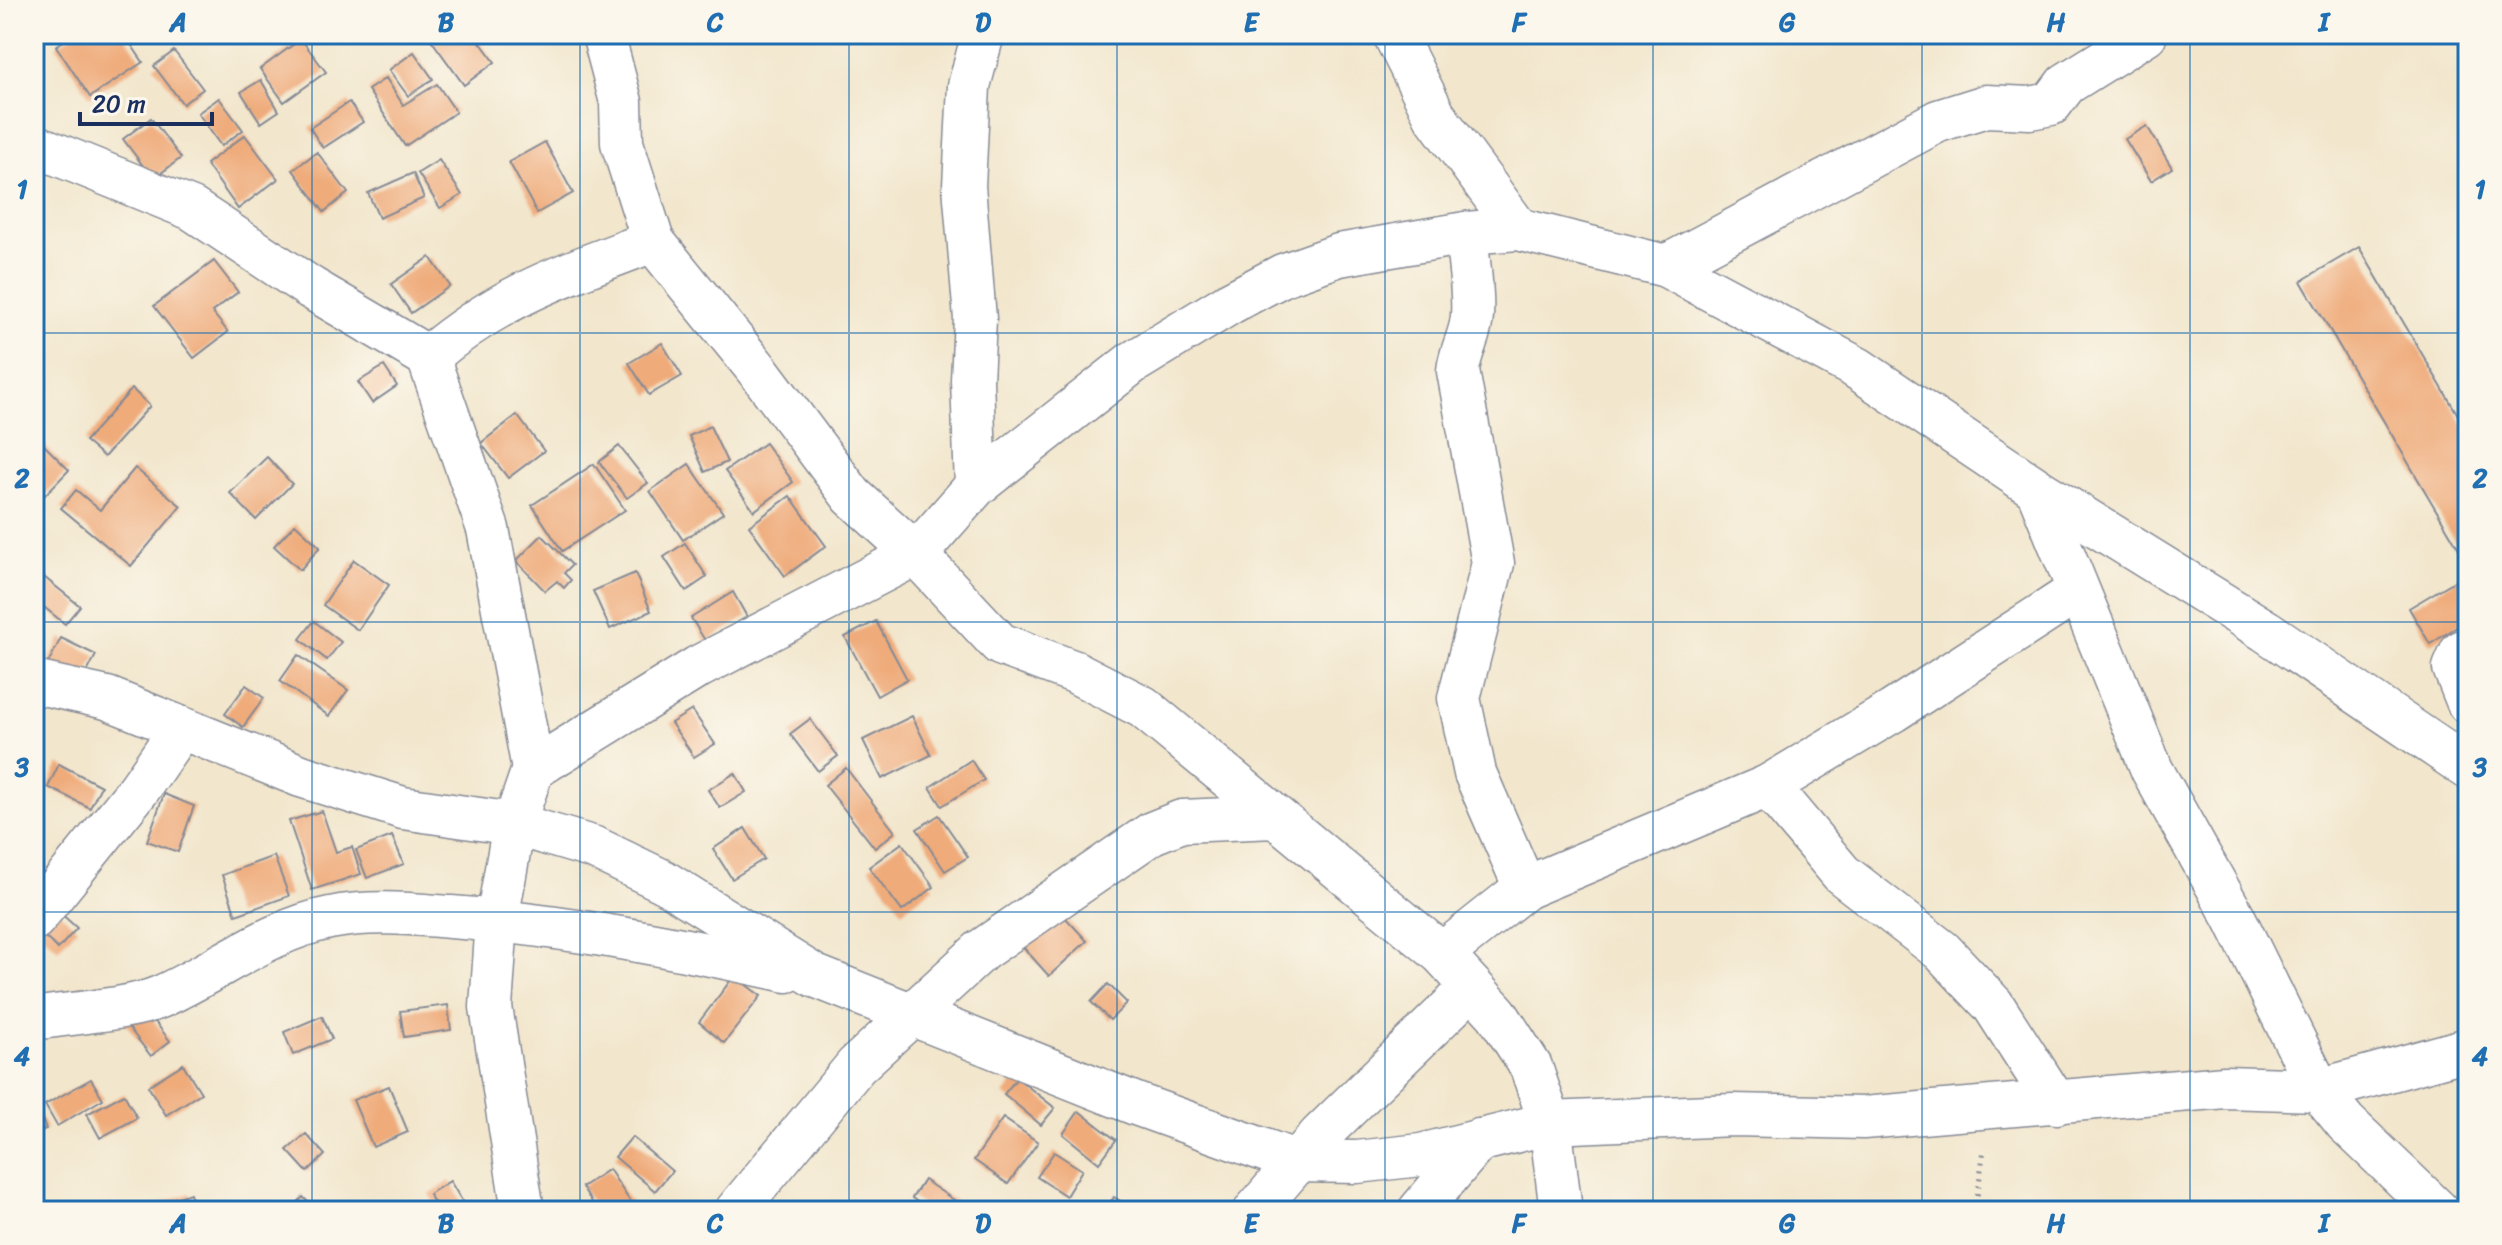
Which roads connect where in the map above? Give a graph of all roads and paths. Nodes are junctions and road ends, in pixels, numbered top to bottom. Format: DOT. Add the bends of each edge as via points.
graph roads {
  1 [pos="603,34"];
  2 [pos="983,34"];
  3 [pos="1394,34"];
  4 [pos="2146,34"];
  5 [pos="34,145"];
  6 [pos="1518,229"];
  7 [pos="1466,233"];
  8 [pos="653,241"];
  9 [pos="1666,266"];
  10 [pos="428,357"];
  11 [pos="976,486"];
  12 [pos="2037,489"];
  13 [pos="916,554"];
  14 [pos="2078,591"];
  15 [pos="2468,649"];
  16 [pos="34,682"];
  17 [pos="2468,703"];
  18 [pos="181,728"];
  19 [pos="2468,768"];
  20 [pos="533,769"];
  21 [pos="1768,786"];
  22 [pos="1275,817"];
  23 [pos="514,824"];
  24 [pos="1525,888"];
  25 [pos="34,919"];
  26 [pos="497,920"];
  27 [pos="1442,954"];
  28 [pos="815,976"];
  29 [pos="1472,987"];
  30 [pos="914,1016"];
  31 [pos="34,1019"];
  32 [pos="2468,1049"];
  33 [pos="2319,1090"];
  34 [pos="2056,1103"];
  35 [pos="1991,1109"];
  36 [pos="1550,1123"];
  37 [pos="1479,1140"];
  38 [pos="1295,1161"];
  39 [pos="523,1211"];
  40 [pos="736,1211"];
  41 [pos="1255,1211"];
  42 [pos="1419,1211"];
  43 [pos="1561,1211"];
  44 [pos="1975,1211"];
  45 [pos="2438,1211"];
  1 -- 8 [label="street" via="621,102 622,143"];
  2 -- 11 [label="street" via="969,86 964,186 975,319"];
  3 -- 6 [label="street" via="1435,116"];
  4 -- 9 [label="street" via="2066,84 2051,104 1986,106 1938,121"];
  5 -- 10 [label="street" via="192,209"];
  6 -- 7 [label="street"];
  6 -- 9 [label="street"];
  7 -- 11 [label="street" via="1339,255 1283,275 1132,363"];
  7 -- 24 [label="street" via="1473,313 1458,371 1493,563 1459,698 1475,773"];
  8 -- 10 [label="street" via="520,293 469,322"];
  8 -- 13 [label="street" via="852,496"];
  9 -- 12 [label="street" via="1857,368"];
  10 -- 20 [label="street" via="488,529"];
  11 -- 13 [label="street"];
  12 -- 14 [label="street"];
  12 -- 19 [label="street" via="2266,631"];
  13 -- 20 [label="street" via="698,667"];
  13 -- 22 [label="street" via="1000,644 1075,672 1143,707"];
  14 -- 21 [label="street"];
  14 -- 33 [label="street" via="2152,770 2234,917"];
  15 -- 17 [label="street" via="2454,668"];
  16 -- 18 [label="street" via="107,698"];
  18 -- 23 [label="street" via="301,776 403,808"];
  18 -- 25 [label="street" via="115,821"];
  20 -- 23 [label="street"];
  21 -- 24 [label="street"];
  21 -- 34 [label="street" via="1842,874 1942,951 1993,1005"];
  22 -- 27 [label="street"];
  22 -- 30 [label="street" via="1182,821 1152,833 982,950"];
  23 -- 26 [label="street"];
  23 -- 28 [label="street" via="595,848 663,881"];
  24 -- 27 [label="street"];
  26 -- 28 [label="street" via="663,944"];
  26 -- 31 [label="street" via="389,913 330,918 274,935 156,999"];
  26 -- 39 [label="street" via="491,1007"];
  27 -- 29 [label="street"];
  28 -- 30 [label="street"];
  29 -- 36 [label="street" via="1497,1014 1531,1067"];
  29 -- 38 [label="street"];
  30 -- 38 [label="street"];
  30 -- 40 [label="street" via="856,1066"];
  32 -- 33 [label="street"];
  33 -- 34 [label="street" via="2225,1087"];
  33 -- 45 [label="street"];
  34 -- 35 [label="street"];
  35 -- 36 [label="street" via="1863,1118 1733,1115"];
  35 -- 44 [label="path"];
  36 -- 37 [label="street"];
  36 -- 43 [label="street"];
  37 -- 38 [label="street" via="1383,1160"];
  37 -- 42 [label="street"];
  38 -- 41 [label="street"];
}
